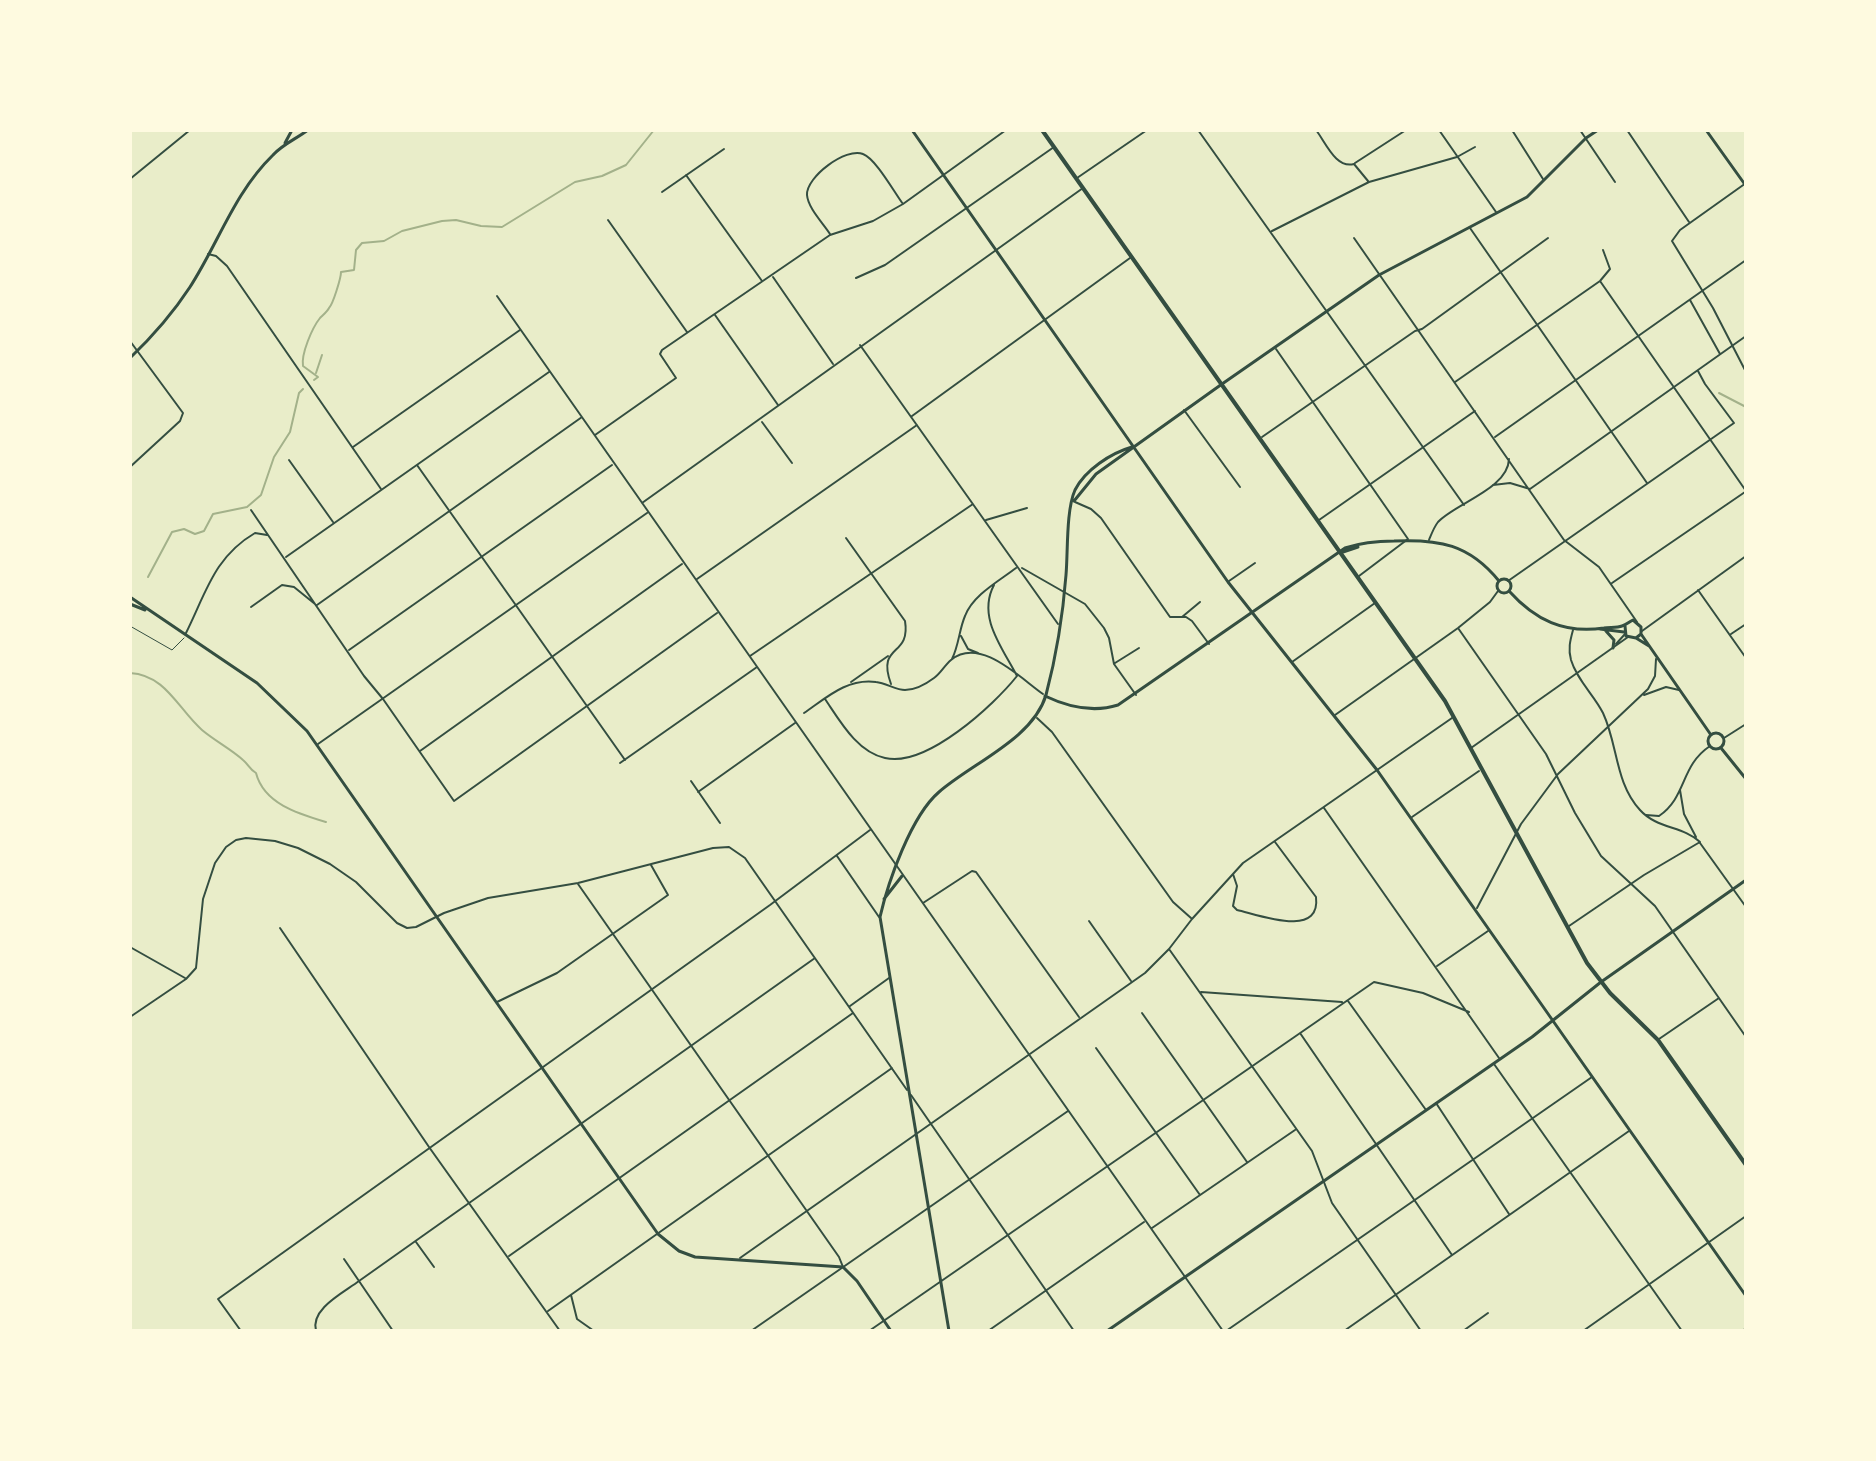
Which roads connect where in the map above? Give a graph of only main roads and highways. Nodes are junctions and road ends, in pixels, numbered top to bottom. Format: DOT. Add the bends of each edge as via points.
graph roads {
  1 [pos="292,130"];
  2 [pos="308,130"];
  3 [pos="912,130"];
  4 [pos="1042,130"];
  5 [pos="1598,130"];
  6 [pos="1709,131"];
  7 [pos="285,143"];
  8 [pos="1746,184"];
  9 [pos="130,358"];
  10 [pos="1222,384"];
  11 [pos="1132,447"];
  12 [pos="1341,552"];
  13 [pos="1499,581"];
  14 [pos="1509,591"];
  15 [pos="130,597"];
  16 [pos="130,604"];
  17 [pos="152,613"];
  18 [pos="1252,613"];
  19 [pos="1625,626"];
  20 [pos="1603,630"];
  21 [pos="1641,633"];
  22 [pos="1626,634"];
  23 [pos="1636,638"];
  24 [pos="1613,648"];
  25 [pos="1652,649"];
  26 [pos="1045,696"];
  27 [pos="1711,735"];
  28 [pos="1721,748"];
  29 [pos="1746,779"];
  30 [pos="902,876"];
  31 [pos="1746,880"];
  32 [pos="884,899"];
  33 [pos="1601,982"];
  34 [pos="1554,1021"];
  35 [pos="1746,1165"];
  36 [pos="1746,1296"];
  37 [pos="891,1331"];
  38 [pos="949,1331"];
  39 [pos="1107,1331"];
  1 -- 7 [label="main road"];
  2 -- 7 [label="main road"];
  3 -- 11 [label="main road"];
  4 -- 10 [label="main road"];
  5 -- 10 [label="main road" via="1527,197 1379,275"];
  6 -- 8 [label="main road"];
  7 -- 9 [label="main road" via="236,201 172,313"];
  10 -- 11 [label="main road"];
  10 -- 12 [label="main road"];
  11 -- 18 [label="main road"];
  11 -- 26 [label="main road" via="1089,480 1070,510 1064,591"];
  12 -- 13 [label="main road" via="1362,545 1429,540 1475,556"];
  12 -- 18 [label="main road"];
  12 -- 33 [label="main road" via="1453,717"];
  13 -- 14 [label="main road" via="1508,581"];
  13 -- 14 [label="main road" via="1498,591"];
  14 -- 20 [label="main road" via="1556,626"];
  15 -- 17 [label="main road"];
  16 -- 17 [label="main road"];
  17 -- 37 [label="main road" via="257,683 293,715 658,1234 695,1257 843,1267"];
  18 -- 26 [label="main road" via="1118,705 1095,710"];
  18 -- 34 [label="main road" via="1377,770"];
  19 -- 20 [label="main road"];
  19 -- 21 [label="main road" via="1628,621 1639,623"];
  19 -- 22 [label="main road"];
  20 -- 22 [label="main road"];
  20 -- 24 [label="main road" via="1614,640"];
  21 -- 23 [label="main road"];
  21 -- 25 [label="main road"];
  22 -- 23 [label="main road"];
  23 -- 25 [label="main road"];
  25 -- 27 [label="main road"];
  26 -- 32 [label="main road" via="1022,731 928,803"];
  27 -- 28 [label="main road" via="1710,746"];
  27 -- 28 [label="main road" via="1724,738"];
  28 -- 29 [label="main road"];
  30 -- 32 [label="main road"];
  31 -- 33 [label="main road"];
  32 -- 38 [label="main road" via="880,917 889,978"];
  33 -- 34 [label="main road"];
  33 -- 35 [label="main road" via="1658,1040"];
  34 -- 36 [label="main road"];
  34 -- 39 [label="main road"];
}
